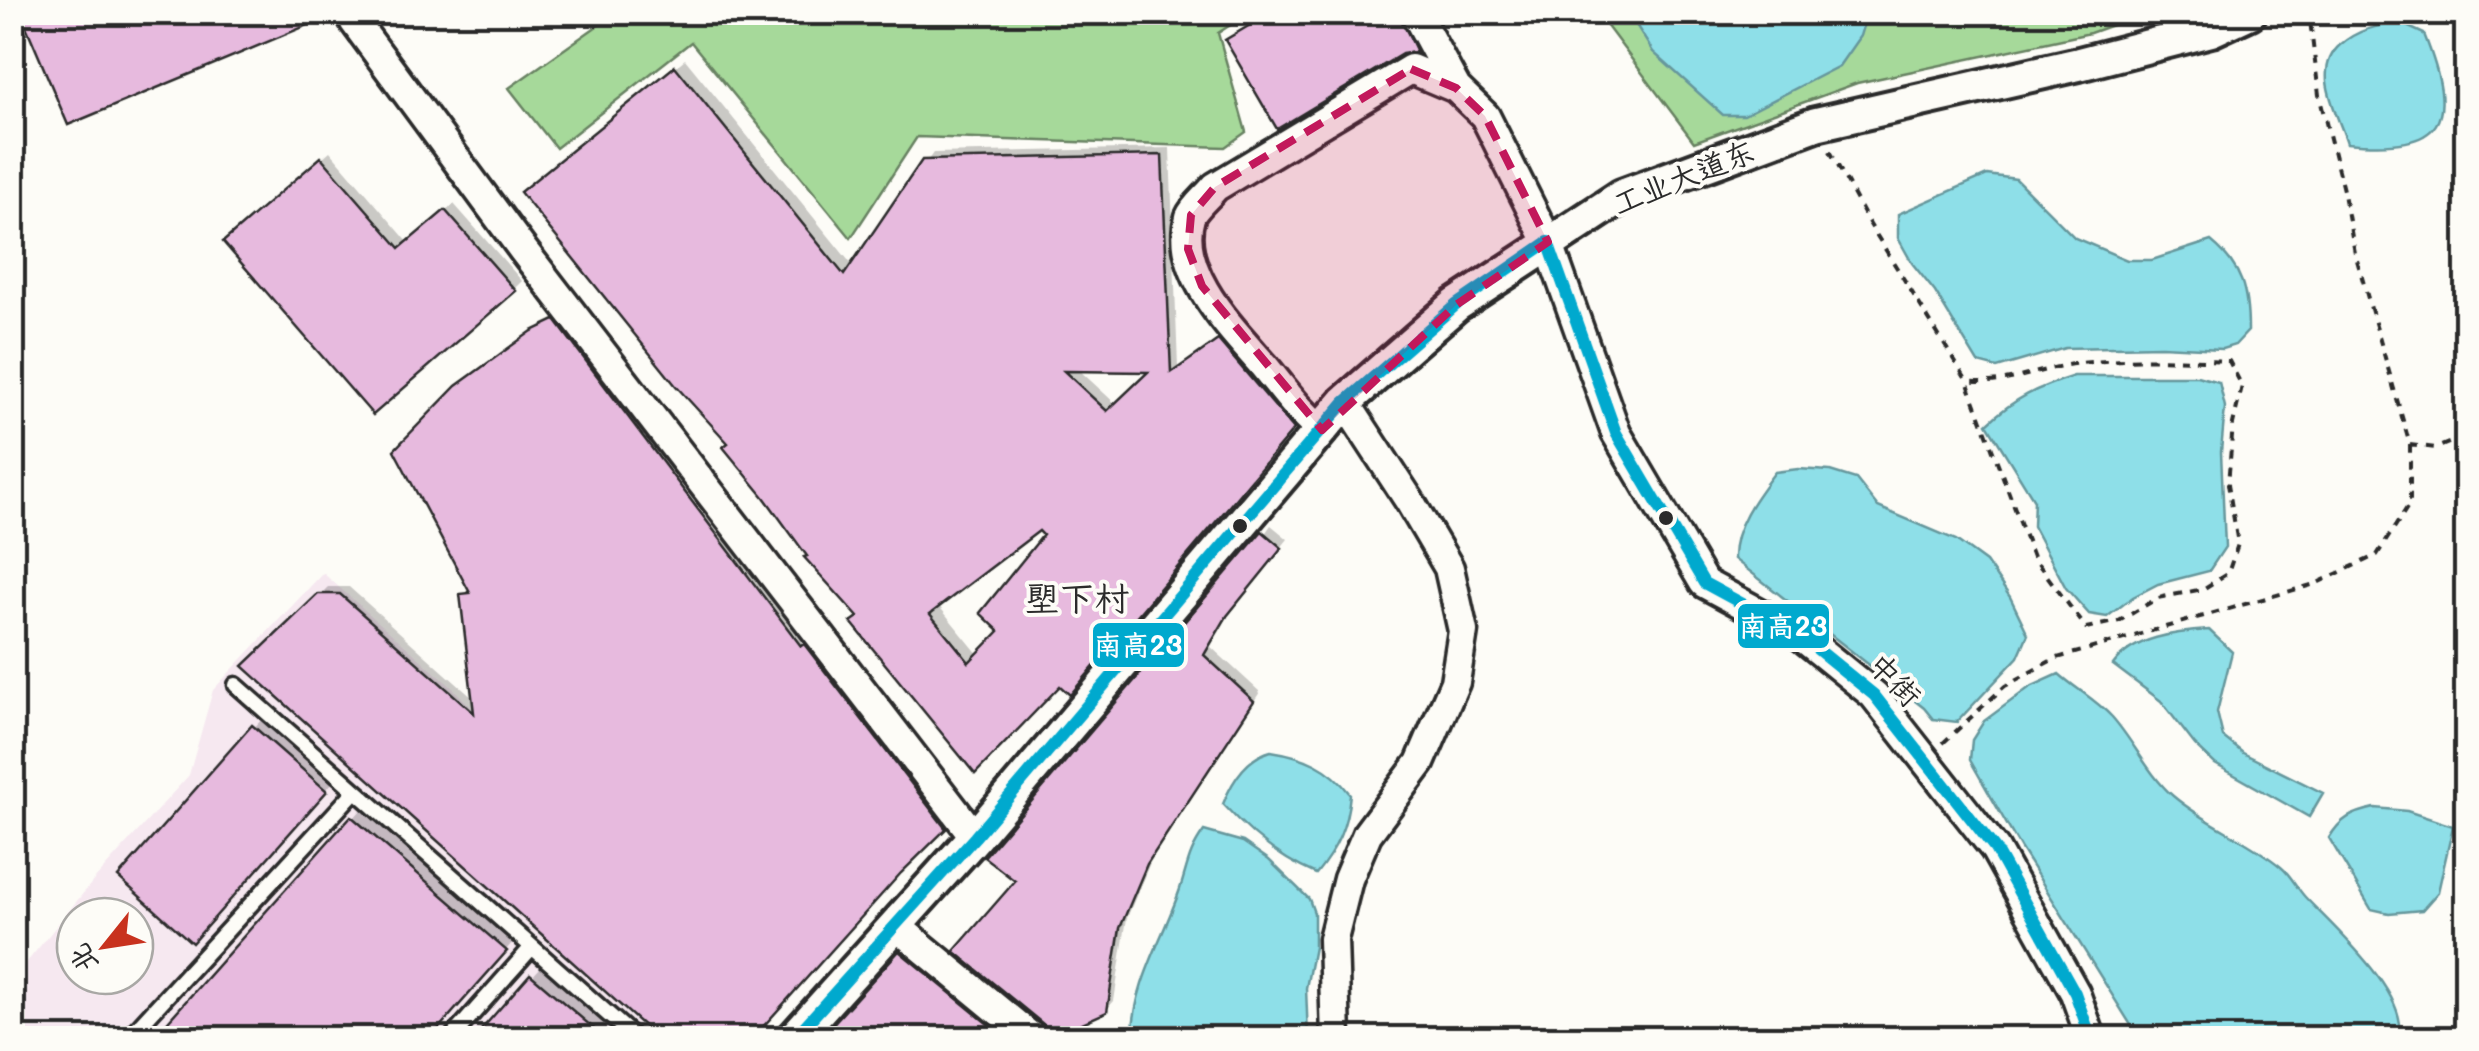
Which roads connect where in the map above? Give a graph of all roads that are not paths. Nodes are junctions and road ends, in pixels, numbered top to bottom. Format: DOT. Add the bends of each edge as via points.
graph roads {
  1 [pos="1415,12"];
  2 [pos="2250,12"];
  3 [pos="354,21"];
  4 [pos="1456,88"];
  5 [pos="1548,242"];
  6 [pos="1346,402"];
  7 [pos="1322,430"];
  8 [pos="236,685"];
  9 [pos="355,791"];
  10 [pos="974,837"];
  11 [pos="895,925"];
  12 [pos="532,947"];
  13 [pos="128,1038"];
  14 [pos="451,1038"];
  15 [pos="636,1038"];
  16 [pos="794,1038"];
  17 [pos="1032,1038"];
  18 [pos="1336,1038"];
  19 [pos="2091,1038"];
  1 -- 4 [label="street"];
  2 -- 5 [label="street, 工业大道东" via="2211,30 1816,124 1622,196"];
  3 -- 10 [label="street"];
  4 -- 5 [label="street, 中街" via="1485,116"];
  4 -- 7 [label="street" via="1411,69 1215,187 1191,214 1188,249 1212,302"];
  5 -- 6 [label="street, 工业大道东" via="1456,305"];
  5 -- 19 [label="street, 中街" via="1616,434 1704,583 1800,635 1874,695 1995,849 2075,993"];
  6 -- 7 [label="street, 工业大道东"];
  6 -- 18 [label="street" via="1449,568 1463,630 1455,682 1420,763 1366,834 1348,879 1333,939"];
  7 -- 10 [label="street, 工业大道东"];
  8 -- 9 [label="lane"];
  9 -- 12 [label="lane"];
  9 -- 13 [label="lane"];
  10 -- 11 [label="street, 工业大道东"];
  11 -- 16 [label="street, 工业大道东"];
  11 -- 17 [label="street"];
  12 -- 14 [label="lane"];
  12 -- 15 [label="lane"];
}
